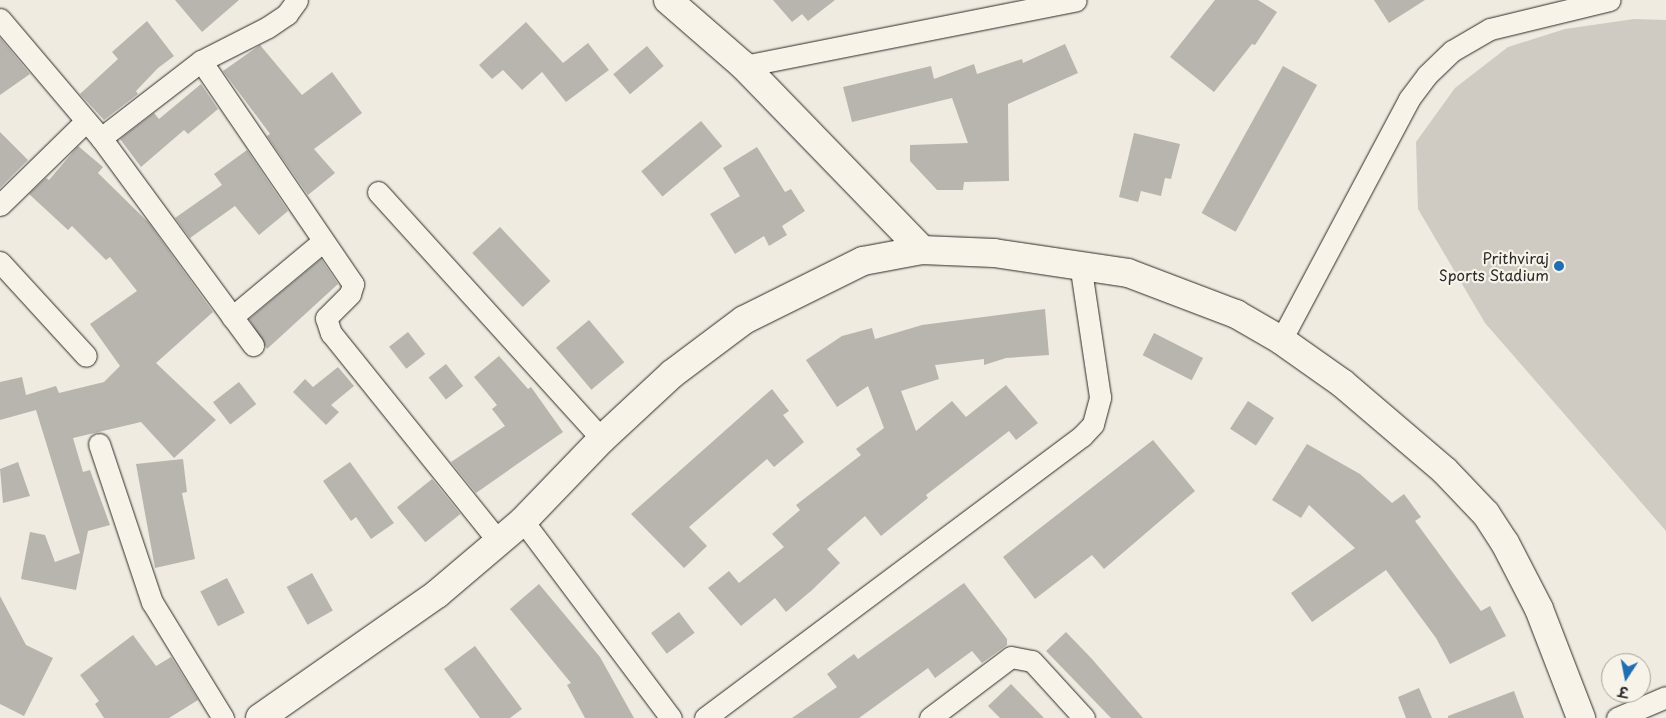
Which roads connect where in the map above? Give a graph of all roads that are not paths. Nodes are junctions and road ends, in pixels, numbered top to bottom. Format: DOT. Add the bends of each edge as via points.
graph roads {
  1 [pos="297,0"];
  2 [pos="668,0"];
  3 [pos="1076,0"];
  4 [pos="1610,0"];
  5 [pos="0,19"];
  6 [pos="201,61"];
  7 [pos="744,66"];
  8 [pos="85,122"];
  9 [pos="101,138"];
  10 [pos="378,192"];
  11 [pos="0,205"];
  12 [pos="322,242"];
  13 [pos="922,250"];
  14 [pos="1080,263"];
  15 [pos="4,276"];
  16 [pos="232,317"];
  17 [pos="1281,340"];
  18 [pos="253,345"];
  19 [pos="86,356"];
  20 [pos="602,439"];
  21 [pos="99,444"];
  22 [pos="523,521"];
  23 [pos="499,542"];
  24 [pos="1666,697"];
  25 [pos="223,718"];
  26 [pos="260,718"];
  27 [pos="671,718"];
  28 [pos="705,718"];
  29 [pos="930,718"];
  30 [pos="1084,718"];
  31 [pos="1581,718"];
  32 [pos="1617,718"];
  1 -- 6 [label="street" via="287,14 268,27"];
  2 -- 7 [label="street"];
  3 -- 7 [label="street"];
  4 -- 17 [label="street" via="1490,29 1452,52 1427,75 1409,99"];
  5 -- 8 [label="street"];
  6 -- 9 [label="street"];
  6 -- 12 [label="street"];
  7 -- 13 [label="street"];
  8 -- 9 [label="street"];
  8 -- 11 [label="street"];
  9 -- 16 [label="street"];
  10 -- 20 [label="street"];
  12 -- 16 [label="street"];
  12 -- 23 [label="street" via="353,284 350,294 326,318 331,333"];
  13 -- 14 [label="street" via="994,253"];
  13 -- 20 [label="street" via="863,261 744,320 672,374"];
  14 -- 17 [label="street" via="1176,288 1236,314"];
  14 -- 28 [label="street" via="1100,397 1092,424 1082,436"];
  15 -- 19 [label="street"];
  16 -- 18 [label="street"];
  17 -- 31 [label="street" via="1342,383 1445,471 1486,514 1539,609"];
  20 -- 22 [label="street"];
  21 -- 25 [label="street" via="152,602"];
  22 -- 23 [label="street"];
  22 -- 27 [label="street"];
  23 -- 26 [label="street" via="385,634"];
  24 -- 32 [label="street"];
  29 -- 30 [label="street" via="1011,657 1032,661"];
}
